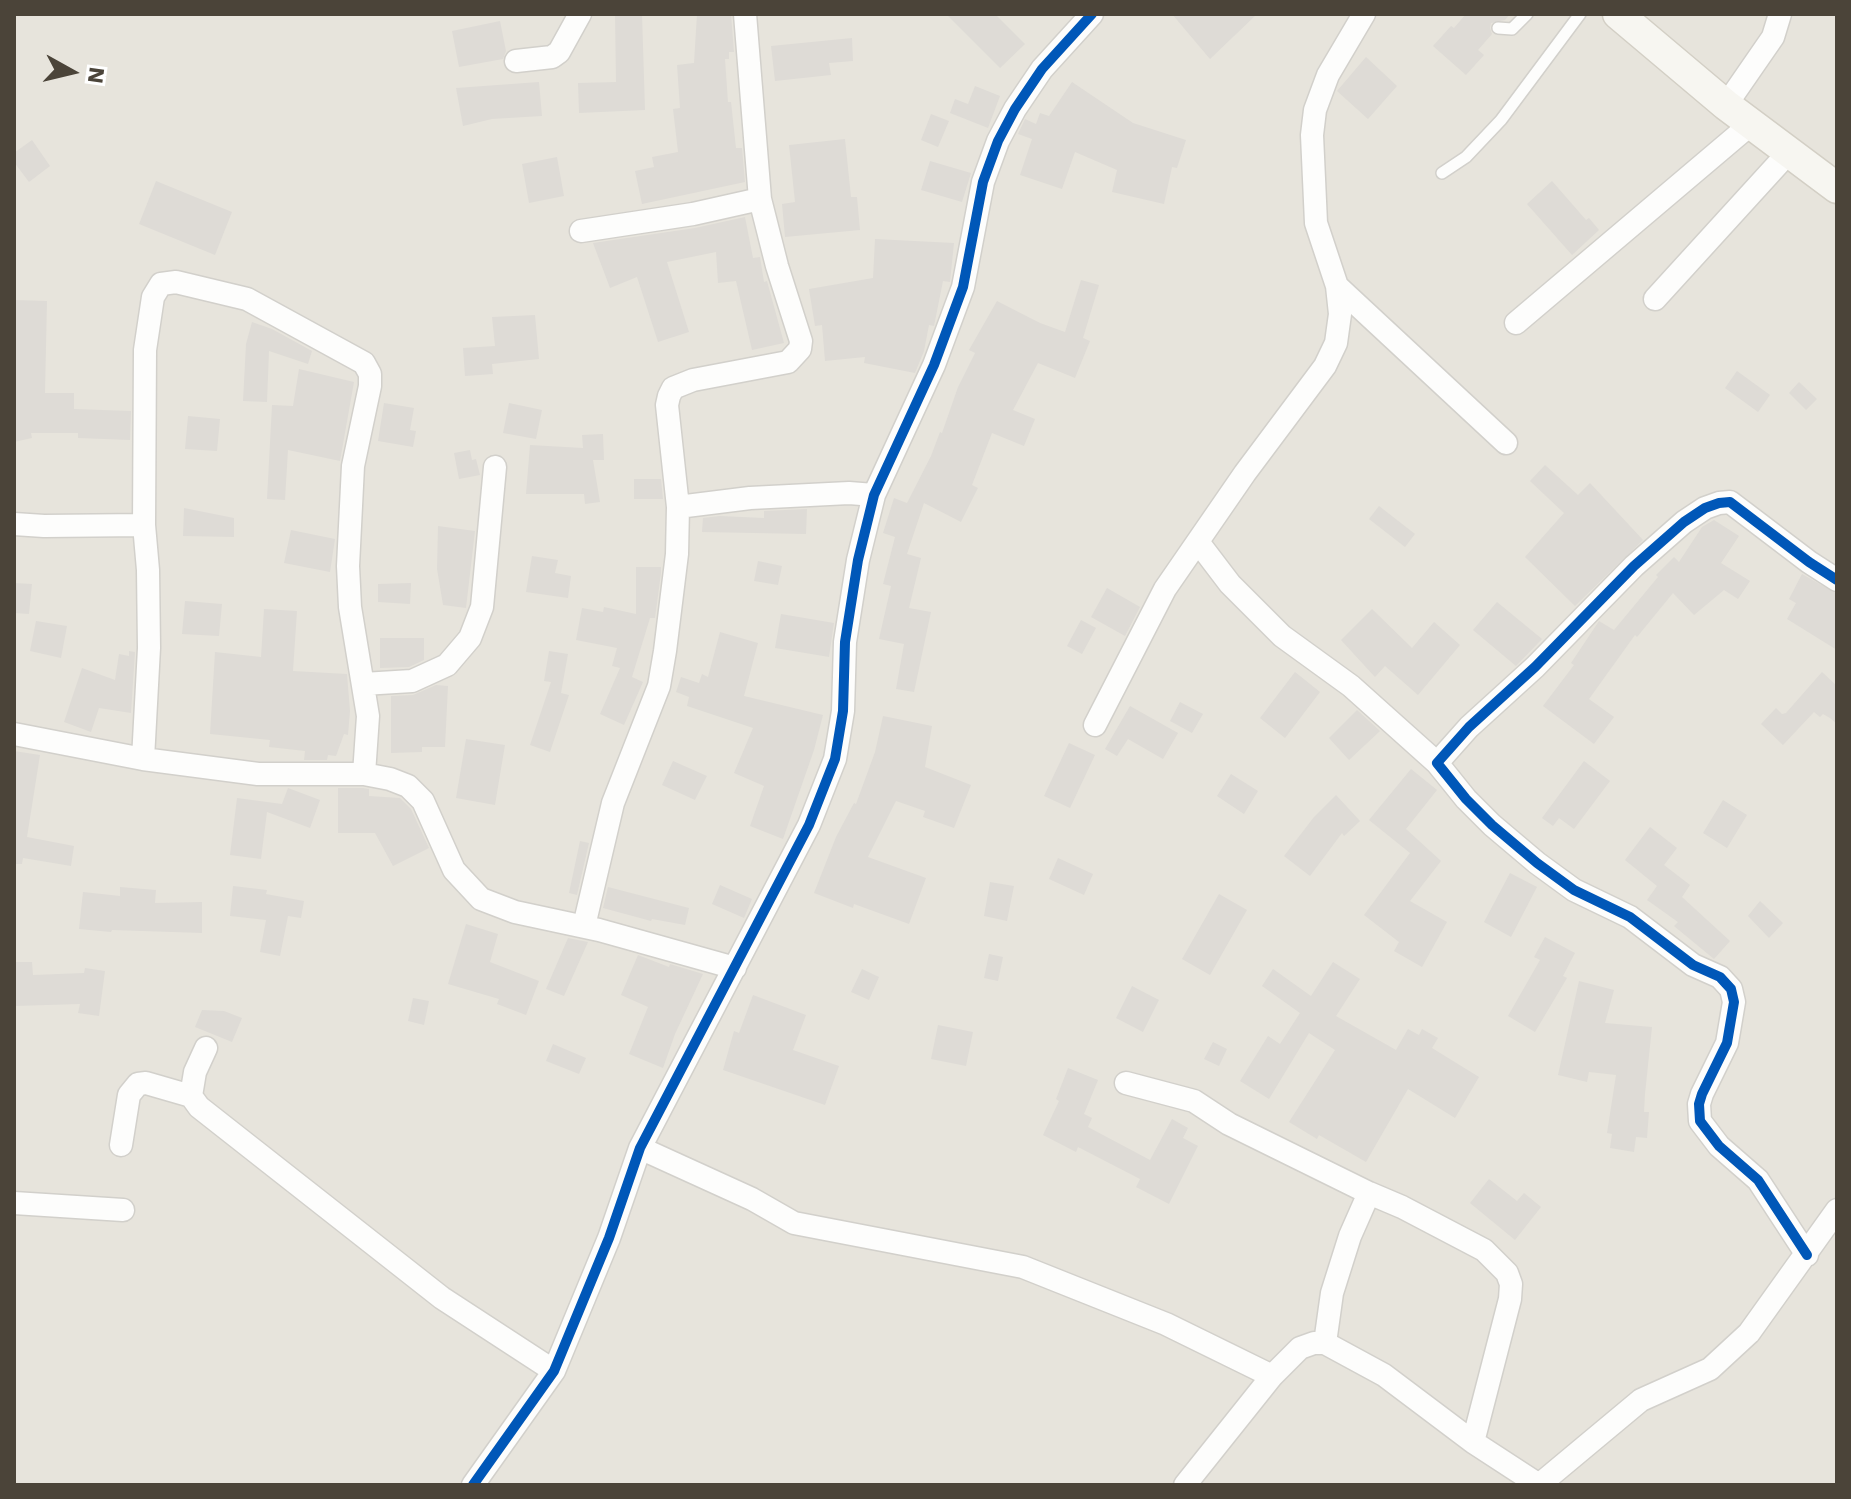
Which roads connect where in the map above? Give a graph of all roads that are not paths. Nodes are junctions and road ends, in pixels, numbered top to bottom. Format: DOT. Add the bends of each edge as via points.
graph roads {
  1 [pos="580,14"];
  2 [pos="745,14"];
  3 [pos="1092,14"];
  4 [pos="1364,14"];
  5 [pos="1527,14"];
  6 [pos="1580,14"];
  7 [pos="1618,14"];
  8 [pos="1780,14"];
  9 [pos="1498,28"];
  10 [pos="516,61"];
  11 [pos="1726,105"];
  12 [pos="1751,124"];
  13 [pos="1789,152"];
  14 [pos="1442,173"];
  15 [pos="1837,188"];
  16 [pos="760,199"];
  17 [pos="581,231"];
  18 [pos="1337,286"];
  19 [pos="1655,299"];
  20 [pos="1516,323"];
  21 [pos="1506,443"];
  22 [pos="495,467"];
  23 [pos="874,495"];
  24 [pos="678,507"];
  25 [pos="14,524"];
  26 [pos="144,525"];
  27 [pos="1198,542"];
  28 [pos="1837,580"];
  29 [pos="363,684"];
  30 [pos="1095,725"];
  31 [pos="14,734"];
  32 [pos="143,759"];
  33 [pos="1437,763"];
  34 [pos="364,774"];
  35 [pos="584,926"];
  36 [pos="735,968"];
  37 [pos="206,1048"];
  38 [pos="1126,1083"];
  39 [pos="191,1096"];
  40 [pos="121,1145"];
  41 [pos="640,1148"];
  42 [pos="1369,1193"];
  43 [pos="14,1203"];
  44 [pos="123,1210"];
  45 [pos="1837,1210"];
  46 [pos="1807,1255"];
  47 [pos="1325,1343"];
  48 [pos="554,1371"];
  49 [pos="1272,1376"];
  50 [pos="1473,1442"];
  51 [pos="473,1485"];
  52 [pos="1185,1485"];
  1 -- 10 [label="street" via="559,52"];
  2 -- 16 [label="street"];
  3 -- 23 [label="street" via="1042,69 998,141 983,182 963,287 934,365"];
  4 -- 18 [label="street" via="1328,75 1312,135 1316,223"];
  5 -- 9 [label="lane" via="1512,29"];
  6 -- 14 [label="lane" via="1501,120 1466,157"];
  7 -- 11 [label="main road"];
  8 -- 11 [label="street" via="1773,37"];
  11 -- 12 [label="main road"];
  12 -- 13 [label="main road"];
  12 -- 20 [label="street"];
  13 -- 15 [label="main road"];
  13 -- 19 [label="street"];
  16 -- 17 [label="street"];
  16 -- 24 [label="street" via="800,349 788,362 673,388 667,405"];
  18 -- 21 [label="street"];
  18 -- 27 [label="street" via="1336,343 1325,366"];
  22 -- 29 [label="street" via="482,607 470,638 447,665 412,681"];
  23 -- 24 [label="street" via="782,496"];
  23 -- 36 [label="street" via="845,642 835,759 809,825"];
  24 -- 35 [label="street" via="676,577 659,686 613,803"];
  25 -- 26 [label="street"];
  26 -- 29 [label="street" via="145,350 153,297 161,284 176,282 247,299 364,363 370,386 353,466 348,566"];
  26 -- 32 [label="street" via="149,648"];
  27 -- 30 [label="street" via="1158,601"];
  27 -- 33 [label="street" via="1230,584 1282,636 1351,686"];
  28 -- 33 [label="street" via="1730,502 1705,508 1634,566"];
  29 -- 34 [label="street" via="368,716"];
  31 -- 32 [label="street"];
  32 -- 34 [label="street" via="258,774"];
  33 -- 46 [label="street" via="1492,825 1537,863 1574,890 1630,917 1731,989 1727,1043 1702,1094 1700,1121 1758,1180"];
  34 -- 35 [label="street" via="408,786 423,801 454,870 481,899"];
  35 -- 36 [label="street"];
  36 -- 41 [label="street"];
  37 -- 39 [label="street"];
  38 -- 42 [label="street" via="1194,1101 1229,1124"];
  39 -- 40 [label="street" via="138,1084 129,1095"];
  39 -- 48 [label="street" via="442,1298"];
  41 -- 48 [label="street"];
  41 -- 49 [label="street" via="794,1223 1023,1267 1166,1324"];
  42 -- 47 [label="street" via="1332,1293"];
  42 -- 50 [label="street" via="1484,1250 1507,1273 1510,1299"];
  43 -- 44 [label="street"];
  45 -- 46 [label="street"];
  46 -- 50 [label="street" via="1749,1333 1710,1369 1641,1400 1539,1485"];
  47 -- 49 [label="street" via="1300,1348"];
  47 -- 50 [label="street" via="1384,1375"];
  48 -- 51 [label="street"];
  49 -- 52 [label="street"];
}
